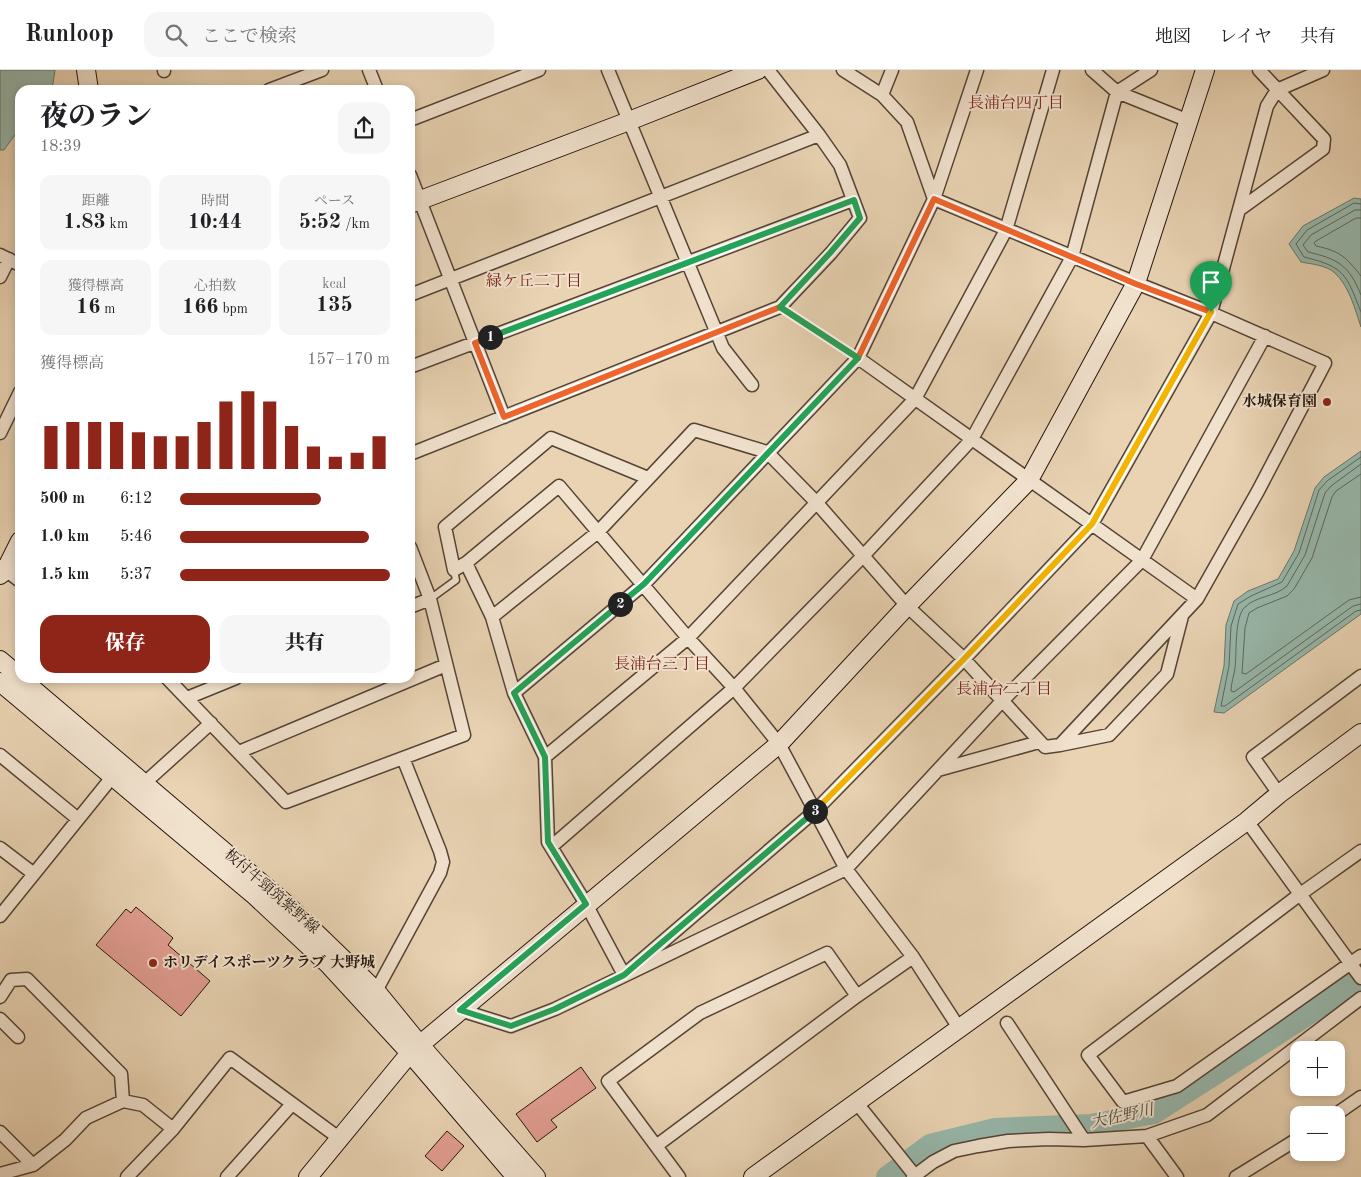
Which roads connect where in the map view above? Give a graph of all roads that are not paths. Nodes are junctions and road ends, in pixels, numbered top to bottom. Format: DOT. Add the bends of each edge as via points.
graph roads {
  1 [pos="86,70"];
  2 [pos="322,70"];
  3 [pos="370,70"];
  4 [pos="539,70"];
  5 [pos="608,70"];
  6 [pos="758,70"];
  7 [pos="768,70"];
  8 [pos="843,70"];
  9 [pos="892,70"];
  10 [pos="977,70"];
  11 [pos="1053,70"];
  12 [pos="1092,70"];
  13 [pos="1150,70"];
  14 [pos="1205,70"];
  15 [pos="1259,70"];
  16 [pos="1323,70"];
  17 [pos="88,85"];
  18 [pos="282,85"];
  19 [pos="375,85"];
  20 [pos="1277,90"];
  21 [pos="1117,92"];
  22 [pos="882,94"];
  23 [pos="415,118"];
  24 [pos="629,121"];
  25 [pos="1189,121"];
  26 [pos="819,135"];
  27 [pos="660,197"];
  28 [pos="934,199"];
  29 [pos="854,200"];
  30 [pos="415,202"];
  31 [pos="1239,210"];
  32 [pos="1006,230"];
  33 [pos="1072,257"];
  34 [pos="10,260"];
  35 [pos="687,263"];
  36 [pos="0,277"];
  37 [pos="450,279"];
  38 [pos="1136,284"];
  39 [pos="415,293"];
  40 [pos="780,307"];
  41 [pos="1211,312"];
  42 [pos="716,332"];
  43 [pos="1265,336"];
  44 [pos="475,343"];
  45 [pos="858,358"];
  46 [pos="415,365"];
  47 [pos="752,385"];
  48 [pos="915,399"];
  49 [pos="15,402"];
  50 [pos="504,417"];
  51 [pos="0,433"];
  52 [pos="972,439"];
  53 [pos="415,452"];
  54 [pos="767,452"];
  55 [pos="648,478"];
  56 [pos="1029,480"];
  57 [pos="816,502"];
  58 [pos="1092,524"];
  59 [pos="598,532"];
  60 [pos="15,549"];
  61 [pos="863,556"];
  62 [pos="415,560"];
  63 [pos="1142,560"];
  64 [pos="466,562"];
  65 [pos="454,570"];
  66 [pos="2,571"];
  67 [pos="15,578"];
  68 [pos="644,584"];
  69 [pos="430,599"];
  70 [pos="1197,599"];
  71 [pos="415,605"];
  72 [pos="907,606"];
  73 [pos="1182,614"];
  74 [pos="492,617"];
  75 [pos="688,638"];
  76 [pos="964,659"];
  77 [pos="0,660"];
  78 [pos="446,665"];
  79 [pos="15,673"];
  80 [pos="1361,676"];
  81 [pos="415,678"];
  82 [pos="0,682"];
  83 [pos="26,683"];
  84 [pos="172,683"];
  85 [pos="224,683"];
  86 [pos="403,683"];
  87 [pos="734,688"];
  88 [pos="514,693"];
  89 [pos="187,698"];
  90 [pos="1002,701"];
  91 [pos="211,722"];
  92 [pos="1361,733"];
  93 [pos="1039,742"];
  94 [pos="778,744"];
  95 [pos="1060,745"];
  96 [pos="239,752"];
  97 [pos="0,755"];
  98 [pos="545,757"];
  99 [pos="403,758"];
  100 [pos="938,770"];
  101 [pos="113,776"];
  102 [pos="139,788"];
  103 [pos="1278,794"];
  104 [pos="815,811"];
  105 [pos="78,819"];
  106 [pos="1247,821"];
  107 [pos="551,847"];
  108 [pos="0,848"];
  109 [pos="1361,851"];
  110 [pos="846,869"];
  111 [pos="34,874"];
  112 [pos="1299,895"];
  113 [pos="586,904"];
  114 [pos="0,916"];
  115 [pos="913,957"];
  116 [pos="1356,960"];
  117 [pos="624,975"];
  118 [pos="1361,978"];
  119 [pos="376,991"];
  120 [pos="857,996"];
  121 [pos="0,997"];
  122 [pos="1361,998"];
  123 [pos="460,1010"];
  124 [pos="0,1019"];
  125 [pos="1007,1024"];
  126 [pos="959,1028"];
  127 [pos="18,1037"];
  128 [pos="415,1049"];
  129 [pos="1361,1097"];
  130 [pos="123,1102"];
  131 [pos="856,1102"];
  132 [pos="292,1104"];
  133 [pos="1345,1108"];
  134 [pos="173,1129"];
  135 [pos="0,1132"];
  136 [pos="1147,1136"];
  137 [pos="339,1138"];
  138 [pos="1084,1140"];
  139 [pos="1290,1144"];
  140 [pos="656,1146"];
  141 [pos="33,1165"];
  142 [pos="0,1174"];
  143 [pos="127,1177"];
  144 [pos="226,1177"];
  145 [pos="308,1177"];
  146 [pos="516,1177"];
  147 [pos="536,1177"];
  148 [pos="679,1177"];
  149 [pos="753,1177"];
  150 [pos="914,1177"];
  151 [pos="1177,1177"];
  152 [pos="1236,1177"];
  1 -- 17 [label="street"];
  2 -- 18 [label="street"];
  3 -- 19 [label="street"];
  4 -- 23 [label="street"];
  5 -- 24 [label="street"];
  6 -- 24 [label="street"];
  7 -- 26 [label="street"];
  8 -- 22 [label="street"];
  9 -- 22 [label="street"];
  10 -- 28 [label="street"];
  11 -- 32 [label="street"];
  12 -- 21 [label="street"];
  13 -- 21 [label="street"];
  14 -- 25 [label="street"];
  15 -- 20 [label="street"];
  16 -- 20 [label="street"];
  20 -- 31 [label="street" via="1267,106"];
  20 -- 31 [label="street" via="1324,138 1323,149"];
  21 -- 25 [label="street"];
  21 -- 33 [label="street"];
  22 -- 28 [label="street" via="907,122"];
  24 -- 27 [label="street"];
  24 -- 30 [label="street"];
  25 -- 38 [label="street"];
  26 -- 27 [label="street"];
  26 -- 29 [label="street" via="840,165"];
  27 -- 35 [label="street"];
  27 -- 37 [label="street"];
  28 -- 32 [label="street"];
  28 -- 45 [label="street"];
  29 -- 35 [label="street"];
  29 -- 40 [label="street" via="860,218"];
  30 -- 37 [label="street"];
  31 -- 41 [label="street"];
  32 -- 33 [label="street"];
  32 -- 48 [label="street"];
  33 -- 38 [label="street"];
  33 -- 52 [label="street"];
  34 -- 36 [label="street"];
  35 -- 42 [label="street"];
  35 -- 44 [label="street"];
  37 -- 39 [label="street"];
  37 -- 44 [label="street"];
  38 -- 41 [label="street"];
  38 -- 56 [label="street"];
  40 -- 42 [label="street"];
  40 -- 45 [label="lane"];
  41 -- 43 [label="street"];
  41 -- 58 [label="street"];
  42 -- 47 [label="street" via="723,348"];
  42 -- 50 [label="street"];
  43 -- 63 [label="street"];
  43 -- 70 [label="street" via="1325,363 1258,492"];
  44 -- 46 [label="street"];
  44 -- 50 [label="street"];
  45 -- 48 [label="street"];
  45 -- 54 [label="street"];
  48 -- 52 [label="street"];
  48 -- 57 [label="street"];
  49 -- 51 [label="street"];
  50 -- 53 [label="street"];
  52 -- 56 [label="street"];
  52 -- 61 [label="street"];
  54 -- 55 [label="street" via="694,430"];
  54 -- 57 [label="street"];
  54 -- 68 [label="street"];
  55 -- 59 [label="street"];
  55 -- 65 [label="street" via="551,438 445,527"];
  56 -- 58 [label="street"];
  56 -- 72 [label="street"];
  57 -- 61 [label="street"];
  57 -- 75 [label="street"];
  58 -- 63 [label="street"];
  58 -- 76 [label="street"];
  59 -- 64 [label="street" via="559,486"];
  59 -- 68 [label="street"];
  59 -- 74 [label="street"];
  60 -- 66 [label="street"];
  61 -- 72 [label="street"];
  61 -- 87 [label="street"];
  62 -- 69 [label="street"];
  63 -- 70 [label="street"];
  63 -- 90 [label="street"];
  64 -- 65 [label="street"];
  64 -- 74 [label="street"];
  65 -- 69 [label="lane" via="456,580"];
  66 -- 67 [label="street"];
  68 -- 75 [label="street"];
  68 -- 88 [label="street"];
  69 -- 71 [label="street"];
  69 -- 78 [label="street"];
  70 -- 73 [label="street"];
  72 -- 76 [label="street"];
  72 -- 94 [label="street"];
  73 -- 95 [label="street"];
  73 -- 95 [label="street" via="1167,674 1108,735"];
  74 -- 88 [label="street"];
  75 -- 87 [label="street"];
  75 -- 98 [label="street"];
  76 -- 90 [label="street"];
  76 -- 104 [label="street"];
  77 -- 79 [label="street, 板付牛頸筑紫野線"];
  78 -- 81 [label="street"];
  78 -- 99 [label="street" via="464,735"];
  80 -- 103 [label="street" via="1253,757"];
  82 -- 101 [label="street, 板付牛頸筑紫野線"];
  83 -- 102 [label="street, 板付牛頸筑紫野線"];
  84 -- 89 [label="street"];
  85 -- 89 [label="street"];
  86 -- 96 [label="street"];
  87 -- 94 [label="street"];
  87 -- 107 [label="street"];
  88 -- 98 [label="street"];
  89 -- 91 [label="street"];
  90 -- 93 [label="street"];
  90 -- 100 [label="street"];
  91 -- 96 [label="street"];
  91 -- 102 [label="street"];
  92 -- 103 [label="street"];
  93 -- 95 [label="street" via="1045,747"];
  93 -- 100 [label="street"];
  94 -- 104 [label="street"];
  94 -- 113 [label="street"];
  96 -- 99 [label="street" via="286,802"];
  97 -- 105 [label="street"];
  98 -- 107 [label="street" via="548,842"];
  99 -- 119 [label="street" via="442,862 440,873"];
  100 -- 110 [label="street"];
  101 -- 102 [label="street, 板付牛頸筑紫野線"];
  101 -- 105 [label="street"];
  102 -- 119 [label="street, 板付牛頸筑紫野線" via="286,904"];
  102 -- 128 [label="street, 板付牛頸筑紫野線"];
  103 -- 106 [label="street"];
  104 -- 110 [label="street"];
  104 -- 117 [label="street"];
  105 -- 111 [label="street"];
  106 -- 112 [label="street"];
  106 -- 126 [label="street"];
  107 -- 113 [label="street"];
  108 -- 111 [label="street"];
  109 -- 112 [label="street"];
  110 -- 115 [label="street"];
  110 -- 117 [label="street"];
  111 -- 114 [label="street"];
  112 -- 116 [label="street"];
  112 -- 116 [label="street" via="1088,1054 1123,1102 1177,1086"];
  113 -- 117 [label="street"];
  113 -- 123 [label="street"];
  115 -- 120 [label="street"];
  115 -- 126 [label="street"];
  116 -- 118 [label="street"];
  117 -- 123 [label="street" via="555,1009 511,1026"];
  119 -- 128 [label="street, 板付牛頸筑紫野線"];
  120 -- 140 [label="street"];
  120 -- 140 [label="street" via="827,953 700,1013 608,1080"];
  121 -- 130 [label="street" via="11,980 27,979 121,1074"];
  122 -- 136 [label="street" via="1207,1115"];
  123 -- 128 [label="street"];
  124 -- 127 [label="street"];
  125 -- 138 [label="street"];
  126 -- 131 [label="street"];
  128 -- 137 [label="street"];
  128 -- 146 [label="street, 板付牛頸筑紫野線"];
  128 -- 147 [label="street, 板付牛頸筑紫野線"];
  129 -- 133 [label="street"];
  130 -- 134 [label="street" via="142,1105"];
  130 -- 141 [label="street" via="86,1118 66,1140"];
  131 -- 149 [label="street"];
  131 -- 150 [label="street"];
  132 -- 134 [label="street" via="230,1058"];
  132 -- 137 [label="street"];
  132 -- 144 [label="street"];
  134 -- 143 [label="street"];
  135 -- 141 [label="street"];
  136 -- 138 [label="street"];
  136 -- 151 [label="street"];
  137 -- 145 [label="street"];
  138 -- 150 [label="street" via="1008,1141 954,1151"];
  139 -- 152 [label="street"];
  140 -- 148 [label="street"];
  141 -- 142 [label="street"];
}
